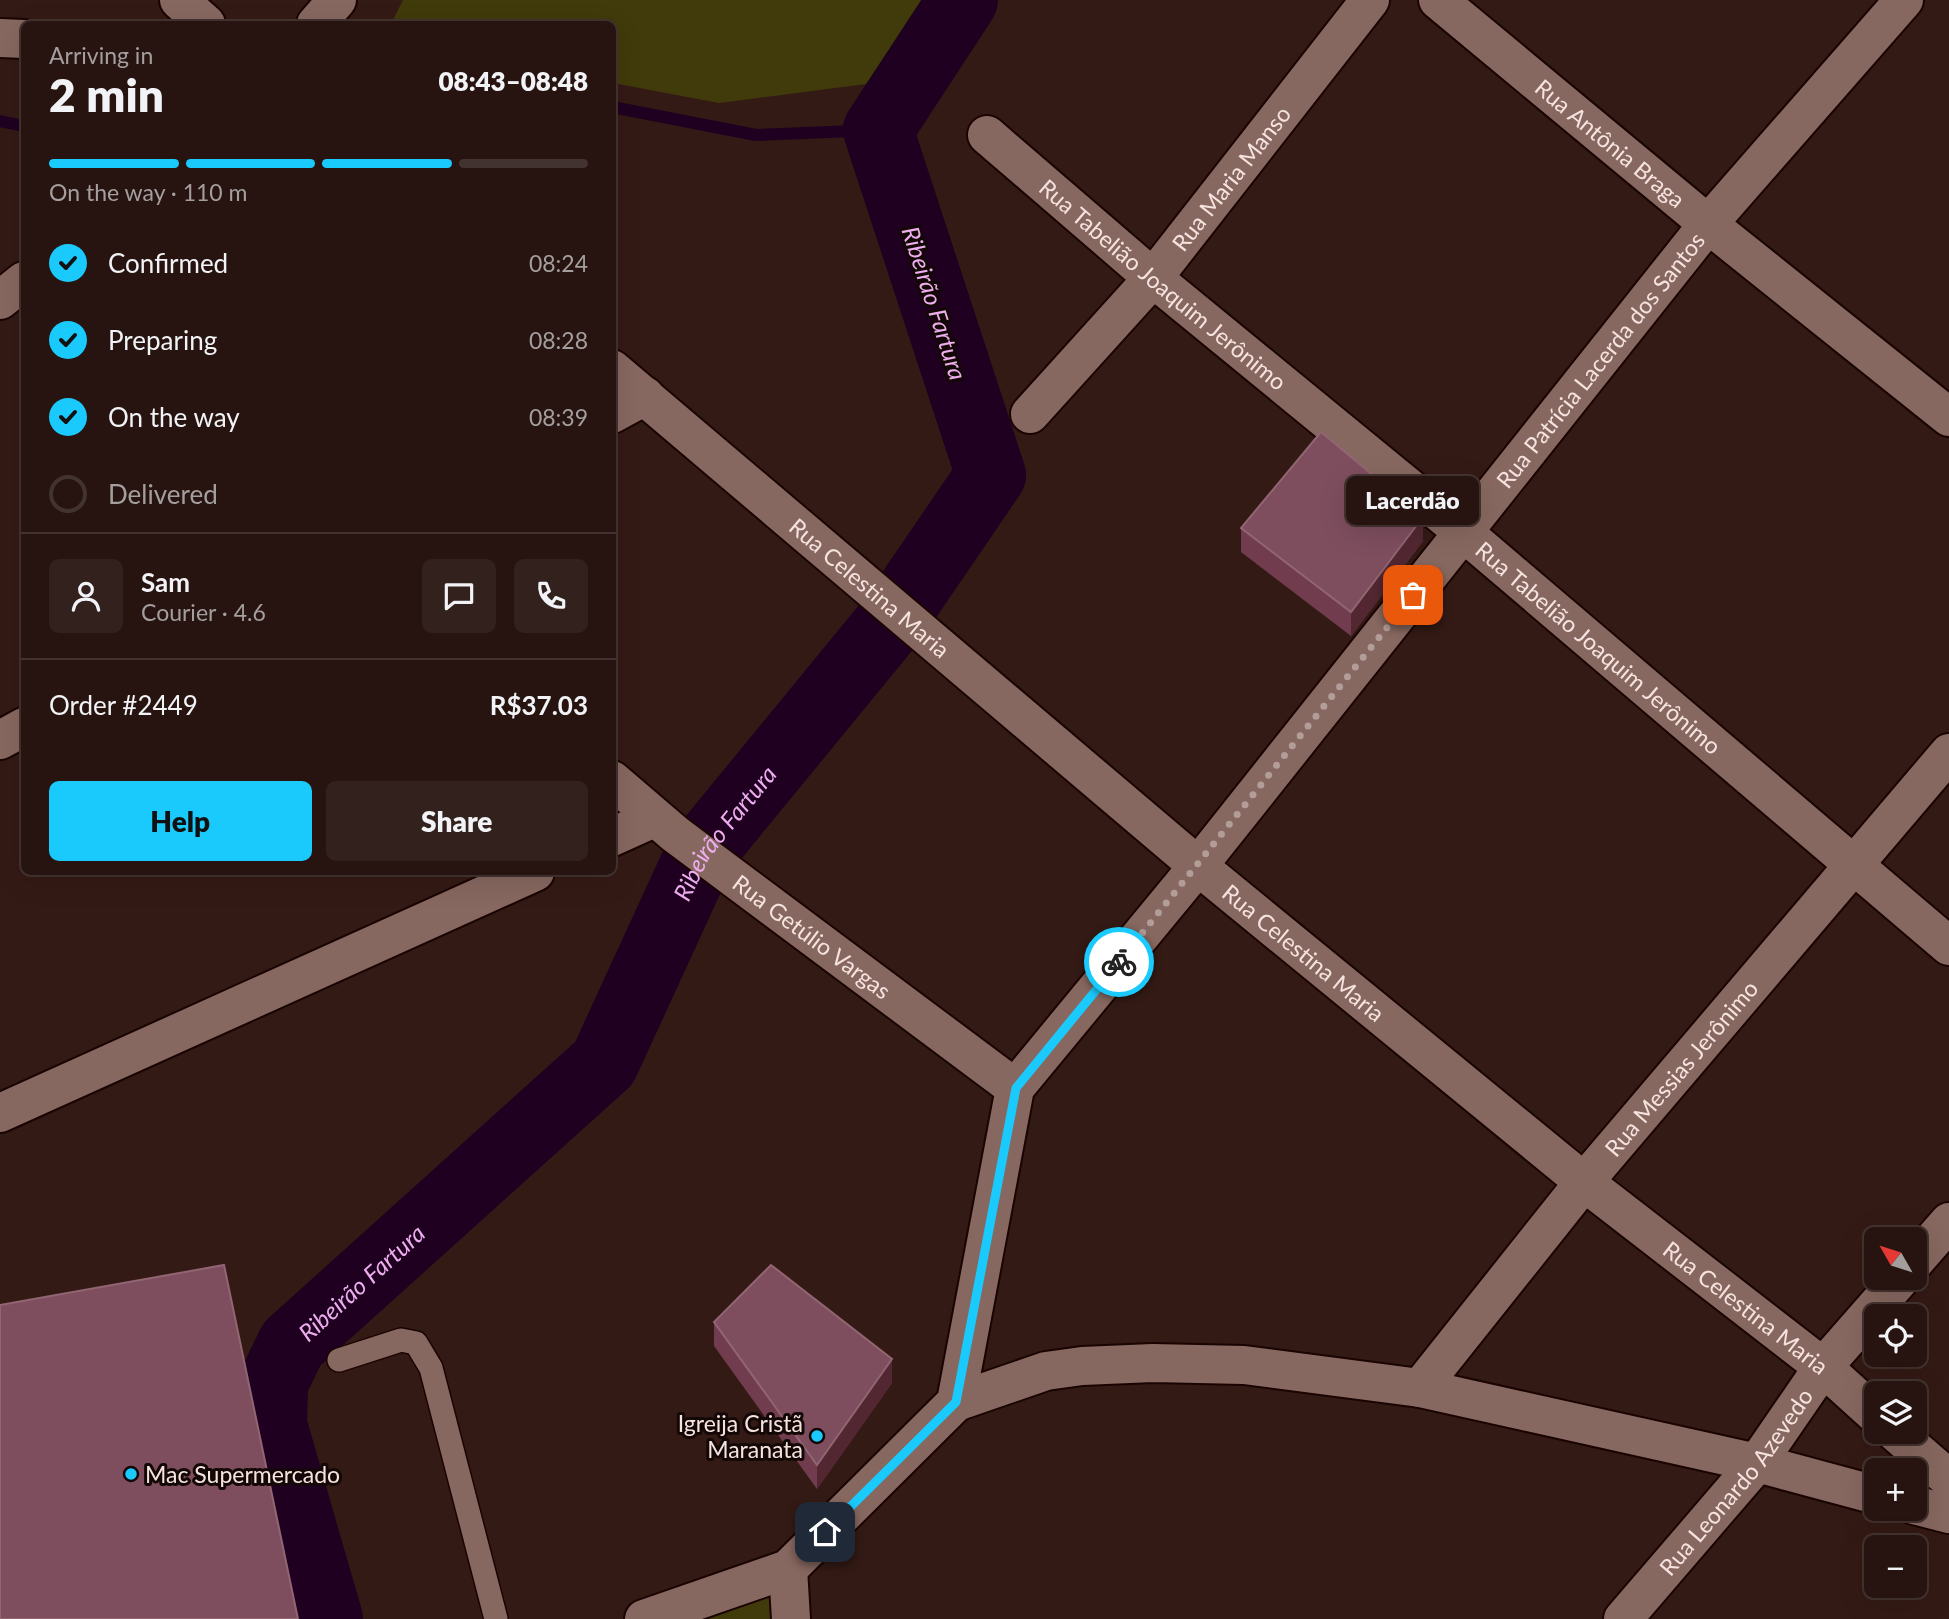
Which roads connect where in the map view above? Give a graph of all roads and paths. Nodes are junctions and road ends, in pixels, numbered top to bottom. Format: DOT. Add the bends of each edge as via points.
graph roads {
  1 [pos="178,0"];
  2 [pos="337,0"];
  3 [pos="1370,0"];
  4 [pos="1438,0"];
  5 [pos="1904,0"];
  6 [pos="202,21"];
  7 [pos="319,21"];
  8 [pos="0,38"];
  9 [pos="21,39"];
  10 [pos="987,135"];
  11 [pos="1708,225"];
  12 [pos="1153,278"];
  13 [pos="616,377"];
  14 [pos="629,405"];
  15 [pos="1030,414"];
  16 [pos="1949,417"];
  17 [pos="1462,532"];
  18 [pos="21,729"];
  19 [pos="0,740"];
  20 [pos="1949,753"];
  21 [pos="616,783"];
  22 [pos="665,826"];
  23 [pos="616,835"];
  24 [pos="1853,864"];
  25 [pos="1198,866"];
  26 [pos="528,875"];
  27 [pos="1949,946"];
  28 [pos="1016,1088"];
  29 [pos="0,1113"];
  30 [pos="1584,1182"];
  31 [pos="1949,1222"];
  32 [pos="1927,1247"];
  33 [pos="1890,1290"];
  34 [pos="339,1360"];
  35 [pos="1823,1367"];
  36 [pos="1420,1388"];
  37 [pos="956,1402"];
  38 [pos="1864,1404"];
  39 [pos="1909,1444"];
  40 [pos="1756,1463"];
  41 [pos="1949,1479"];
  42 [pos="1864,1492"];
  43 [pos="1927,1508"];
  44 [pos="1949,1514"];
  45 [pos="788,1569"];
  46 [pos="496,1619"];
  47 [pos="644,1619"];
  48 [pos="791,1619"];
  49 [pos="1623,1619"];
  1 -- 6 [label="street"];
  2 -- 7 [label="street"];
  3 -- 12 [label="street, Rua Maria Manso"];
  4 -- 11 [label="street, Rua Antônia Braga"];
  5 -- 11 [label="street, Rua Patrícia Lacerda dos Santos"];
  8 -- 9 [label="street"];
  10 -- 12 [label="street, Rua Tabelião Joaquim Jerônimo"];
  11 -- 16 [label="street, Rua Antônia Braga"];
  11 -- 17 [label="street, Rua Patrícia Lacerda dos Santos"];
  12 -- 15 [label="street, Rua Maria Manso"];
  12 -- 17 [label="street, Rua Tabelião Joaquim Jerônimo"];
  13 -- 14 [label="street, Rua Celestina Maria"];
  14 -- 25 [label="street, Rua Celestina Maria" via="874,591"];
  17 -- 24 [label="street, Rua Tabelião Joaquim Jerônimo"];
  17 -- 25 [label="street, Rua Patrícia Lacerda dos Santos"];
  18 -- 19 [label="street"];
  20 -- 24 [label="street, Rua Messias Jerônimo"];
  21 -- 22 [label="street, Rua Getúlio Vargas"];
  22 -- 23 [label="street"];
  22 -- 28 [label="street, Rua Getúlio Vargas"];
  24 -- 27 [label="street, Rua Tabelião Joaquim Jerônimo"];
  24 -- 30 [label="street, Rua Messias Jerônimo"];
  25 -- 28 [label="street, Rua Patrícia Lacerda dos Santos"];
  25 -- 30 [label="street, Rua Celestina Maria"];
  26 -- 29 [label="street"];
  28 -- 37 [label="street"];
  30 -- 35 [label="street, Rua Celestina Maria"];
  30 -- 36 [label="street, Rua Messias Jerônimo"];
  31 -- 32 [label="street"];
  33 -- 35 [label="street, Rua Leonardo Azevedo"];
  34 -- 46 [label="lane" via="401,1340 416,1343 431,1368"];
  35 -- 38 [label="street, Rua Celestina Maria"];
  35 -- 40 [label="street, Rua Leonardo Azevedo"];
  36 -- 37 [label="street" via="1244,1365 1153,1363 1046,1371"];
  36 -- 40 [label="street"];
  37 -- 45 [label="street"];
  39 -- 41 [label="street"];
  40 -- 42 [label="street"];
  40 -- 49 [label="street, Rua Leonardo Azevedo"];
  43 -- 44 [label="street"];
  45 -- 47 [label="street"];
  45 -- 48 [label="street"];
}
